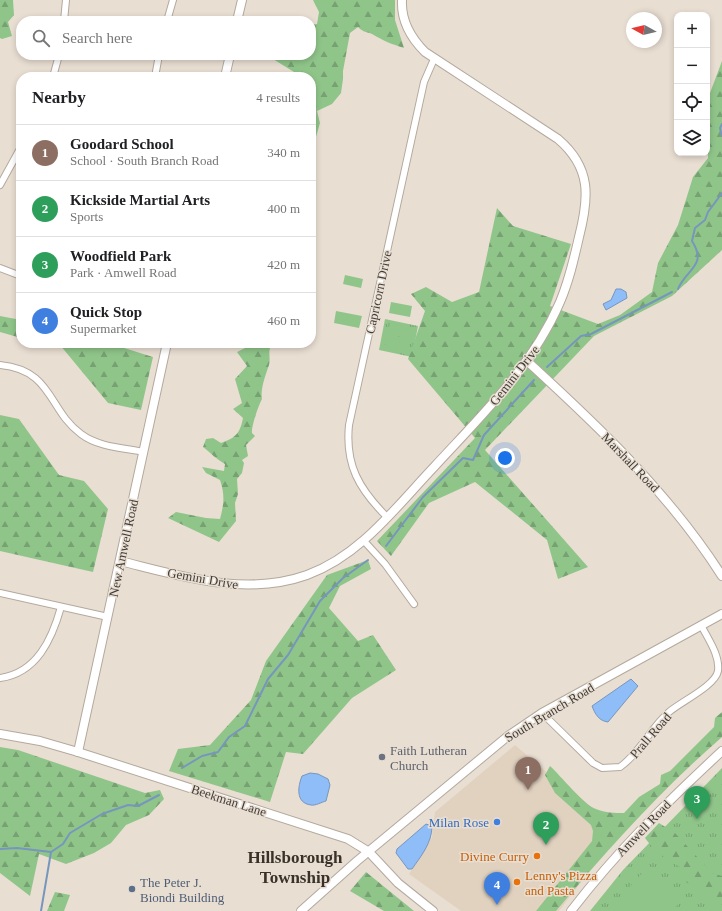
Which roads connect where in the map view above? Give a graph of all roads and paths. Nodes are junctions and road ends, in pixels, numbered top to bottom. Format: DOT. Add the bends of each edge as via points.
graph roads {
  1 [pos="66,0"];
  2 [pos="173,0"];
  3 [pos="242,0"];
  4 [pos="402,0"];
  5 [pos="64,16"];
  6 [pos="168,16"];
  7 [pos="238,16"];
  8 [pos="58,60"];
  9 [pos="158,60"];
  10 [pos="229,60"];
  11 [pos="434,60"];
  12 [pos="54,72"];
  13 [pos="156,72"];
  14 [pos="226,72"];
  15 [pos="16,156"];
  16 [pos="0,185"];
  17 [pos="0,268"];
  18 [pos="16,274"];
  19 [pos="166,348"];
  20 [pos="527,361"];
  21 [pos="0,365"];
  22 [pos="144,452"];
  23 [pos="387,517"];
  24 [pos="364,541"];
  25 [pos="120,561"];
  26 [pos="722,576"];
  27 [pos="0,593"];
  28 [pos="414,604"];
  29 [pos="61,607"];
  30 [pos="722,614"];
  31 [pos="108,617"];
  32 [pos="701,625"];
  33 [pos="0,678"];
  34 [pos="542,713"];
  35 [pos="0,734"];
  36 [pos="722,751"];
  37 [pos="78,752"];
  38 [pos="369,852"];
  39 [pos="301,911"];
  40 [pos="434,911"];
  41 [pos="571,911"];
  1 -- 5 [label="street"];
  2 -- 6 [label="street"];
  3 -- 7 [label="street"];
  4 -- 11 [label="street, Gemini Drive" via="409,32"];
  8 -- 12 [label="street"];
  9 -- 13 [label="street"];
  10 -- 14 [label="street"];
  11 -- 20 [label="street, Gemini Drive" via="558,139 569,150 582,171 587,186 587,203 565,288 554,314"];
  11 -- 23 [label="street, Capricorn Drive" via="422,90 349,425 349,453 358,481 371,501"];
  15 -- 16 [label="street"];
  17 -- 18 [label="street"];
  19 -- 22 [label="street, New Amwell Road"];
  20 -- 23 [label="street, Gemini Drive" via="491,405"];
  20 -- 26 [label="street, Marshall Road" via="644,474 678,514"];
  21 -- 22 [label="street" via="22,370 34,376 48,390 69,423 83,435 102,443"];
  22 -- 25 [label="street, New Amwell Road"];
  23 -- 24 [label="street, Gemini Drive"];
  24 -- 25 [label="street, Gemini Drive" via="315,572 292,580 260,585 224,584"];
  24 -- 28 [label="street" via="385,564"];
  25 -- 31 [label="street, New Amwell Road"];
  27 -- 29 [label="street"];
  29 -- 31 [label="street"];
  29 -- 33 [label="street" via="46,647 35,662 23,671"];
  30 -- 32 [label="street, South Branch Road"];
  31 -- 37 [label="street, New Amwell Road"];
  32 -- 34 [label="street, South Branch Road"];
  32 -- 34 [label="street, Prall Road" via="718,662 718,672 714,681 666,715 620,767 606,768 593,763"];
  34 -- 38 [label="street, South Branch Road" via="508,736"];
  35 -- 37 [label="street, Beekman Lane" via="40,741"];
  36 -- 41 [label="street, Amwell Road" via="650,819 618,853"];
  37 -- 38 [label="street, Beekman Lane" via="348,839"];
  38 -- 39 [label="street, South Branch Road"];
  38 -- 40 [label="street, Beekman Lane" via="398,883"];
}
